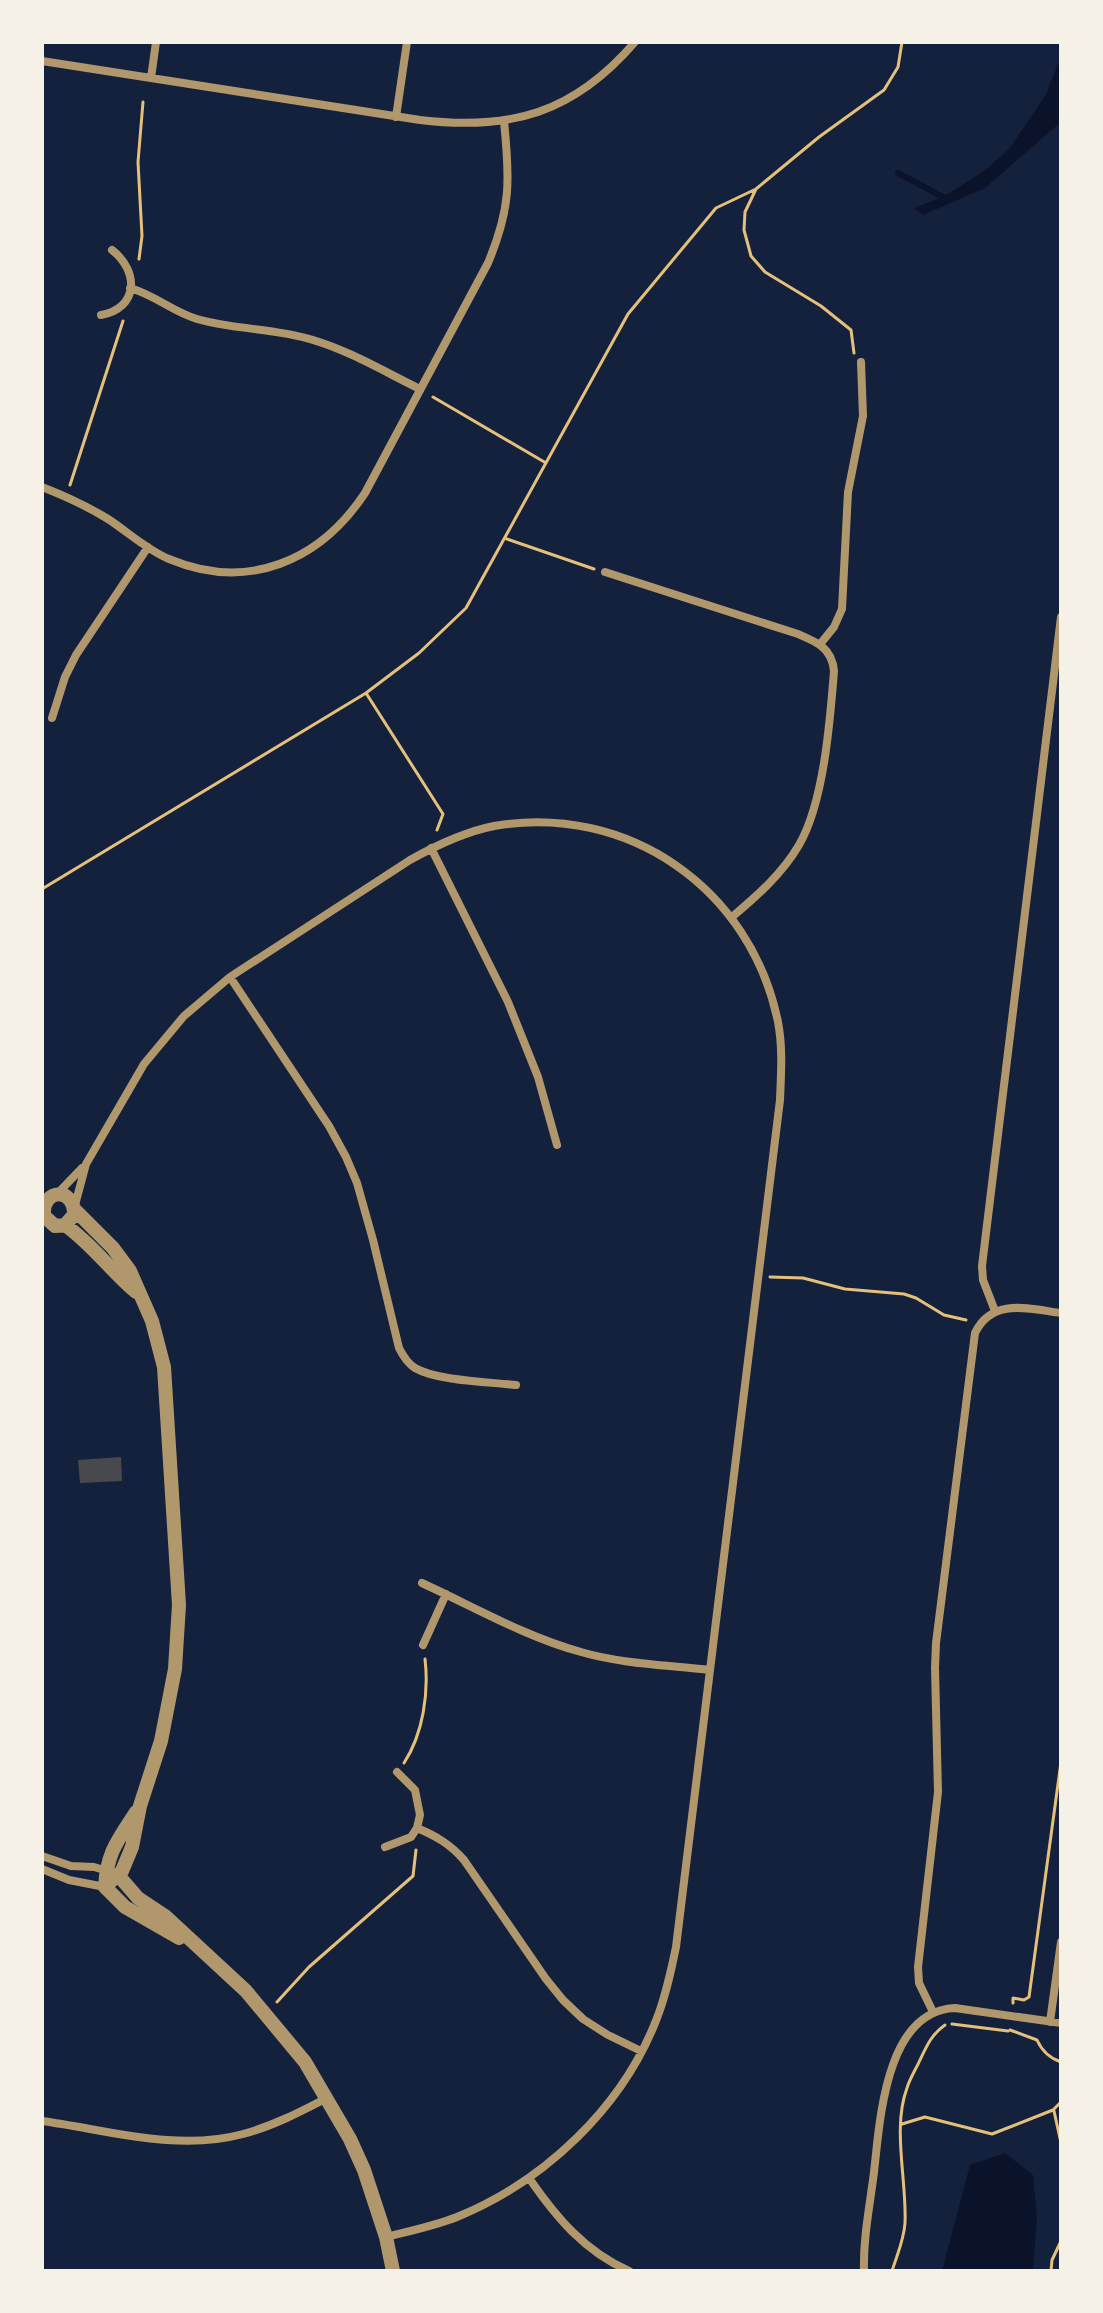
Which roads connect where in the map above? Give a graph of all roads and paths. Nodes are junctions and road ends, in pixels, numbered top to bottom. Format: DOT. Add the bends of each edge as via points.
graph roads {
  1 [pos="156,42"];
  2 [pos="407,42"];
  3 [pos="635,42"];
  4 [pos="902,42"];
  5 [pos="42,61"];
  6 [pos="151,78"];
  7 [pos="143,102"];
  8 [pos="396,117"];
  9 [pos="504,121"];
  10 [pos="756,189"];
  11 [pos="112,250"];
  12 [pos="127,267"];
  13 [pos="130,288"];
  14 [pos="123,306"];
  15 [pos="101,315"];
  16 [pos="861,362"];
  17 [pos="420,389"];
  18 [pos="546,463"];
  19 [pos="42,487"];
  20 [pos="67,496"];
  21 [pos="505,539"];
  22 [pos="148,547"];
  23 [pos="605,572"];
  24 [pos="1061,617"];
  25 [pos="821,643"];
  26 [pos="366,693"];
  27 [pos="52,718"];
  28 [pos="431,848"];
  29 [pos="42,889"];
  30 [pos="732,917"];
  31 [pos="230,977"];
  32 [pos="557,1145"];
  33 [pos="86,1164"];
  34 [pos="51,1194"];
  35 [pos="74,1209"];
  36 [pos="43,1215"];
  37 [pos="65,1225"];
  38 [pos="758,1276"];
  39 [pos="140,1295"];
  40 [pos="995,1311"];
  41 [pos="1061,1313"];
  42 [pos="979,1325"];
  43 [pos="516,1385"];
  44 [pos="422,1583"];
  45 [pos="446,1594"];
  46 [pos="423,1645"];
  47 [pos="710,1670"];
  48 [pos="1061,1762"];
  49 [pos="397,1772"];
  50 [pos="417,1828"];
  51 [pos="385,1847"];
  52 [pos="42,1856"];
  53 [pos="42,1869"];
  54 [pos="112,1872"];
  55 [pos="105,1887"];
  56 [pos="1061,1942"];
  57 [pos="197,1947"];
  58 [pos="933,2012"];
  59 [pos="267,2014"];
  60 [pos="1010,2016"];
  61 [pos="1050,2022"];
  62 [pos="1061,2023"];
  63 [pos="641,2051"];
  64 [pos="1061,2062"];
  65 [pos="327,2098"];
  66 [pos="1061,2102"];
  67 [pos="1053,2110"];
  68 [pos="42,2121"];
  69 [pos="902,2124"];
  70 [pos="1061,2143"];
  71 [pos="529,2178"];
  72 [pos="386,2237"];
  73 [pos="1061,2241"];
  74 [pos="393,2271"];
  75 [pos="629,2271"];
  76 [pos="864,2271"];
  77 [pos="892,2271"];
  78 [pos="1051,2271"];
  1 -- 6 [label="street"];
  2 -- 8 [label="street"];
  3 -- 9 [label="street" via="572,98"];
  4 -- 10 [label="path" via="898,67 884,90"];
  5 -- 6 [label="street"];
  6 -- 8 [label="street"];
  7 -- 12 [label="path" via="138,162 141,251 138,264"];
  8 -- 9 [label="street" via="471,124"];
  9 -- 17 [label="street" via="508,188 500,235"];
  10 -- 16 [label="path" via="745,212 751,256 765,272 851,330 853,351"];
  10 -- 18 [label="path" via="716,208 628,314"];
  11 -- 12 [label="street"];
  12 -- 13 [label="street"];
  13 -- 14 [label="street"];
  13 -- 17 [label="street" via="203,321 315,340"];
  14 -- 15 [label="street"];
  14 -- 20 [label="path" via="124,319"];
  16 -- 25 [label="street" via="863,416 848,492 842,609"];
  17 -- 18 [label="path"];
  17 -- 22 [label="street" via="365,493 342,524 307,551 270,567 228,572 193,567"];
  18 -- 21 [label="path"];
  19 -- 20 [label="street"];
  20 -- 22 [label="street"];
  21 -- 23 [label="path"];
  21 -- 26 [label="path" via="466,608"];
  22 -- 27 [label="street" via="76,655"];
  23 -- 25 [label="street"];
  24 -- 40 [label="street" via="982,1266"];
  25 -- 30 [label="street" via="831,655 834,671 821,779 809,825 783,867"];
  26 -- 28 [label="path" via="443,814"];
  26 -- 29 [label="path"];
  28 -- 30 [label="street" via="493,826 543,822 591,828 667,859"];
  28 -- 31 [label="street"];
  28 -- 32 [label="street" via="508,1002 534,1065"];
  30 -- 38 [label="street" via="762,969 782,1050"];
  31 -- 33 [label="street" via="184,1016 144,1064"];
  31 -- 43 [label="street" via="346,1157 404,1359 431,1375"];
  33 -- 34 [label="street"];
  33 -- 35 [label="street"];
  34 -- 35 [label="street" via="70,1199"];
  34 -- 36 [label="street"];
  35 -- 37 [label="street"];
  35 -- 39 [label="street" via="113,1248"];
  36 -- 37 [label="street" via="55,1226"];
  37 -- 39 [label="street"];
  38 -- 42 [label="path" via="904,1294 944,1315"];
  38 -- 47 [label="street"];
  39 -- 54 [label="street" via="164,1367 179,1605 169,1706 153,1770 132,1847"];
  40 -- 41 [label="street" via="1019,1307"];
  40 -- 42 [label="street"];
  42 -- 58 [label="street" via="936,1643 938,1792 918,1967 919,1983"];
  44 -- 45 [label="street"];
  45 -- 46 [label="street"];
  45 -- 47 [label="street" via="582,1653"];
  46 -- 49 [label="path" via="424,1704 412,1750"];
  47 -- 63 [label="street" via="676,1947 668,1986"];
  48 -- 60 [label="path" via="1029,1997 1013,1998"];
  49 -- 50 [label="street" via="415,1790"];
  50 -- 51 [label="street" via="411,1837"];
  50 -- 59 [label="path" via="413,1876 309,1967"];
  50 -- 63 [label="street" via="440,1838 464,1860 563,2000 595,2027"];
  52 -- 54 [label="street"];
  53 -- 55 [label="street"];
  54 -- 55 [label="street"];
  54 -- 57 [label="street"];
  55 -- 57 [label="street" via="125,1907"];
  56 -- 61 [label="street"];
  57 -- 59 [label="street"];
  58 -- 60 [label="street" via="955,2008"];
  58 -- 76 [label="street" via="912,2030 886,2084"];
  59 -- 65 [label="street"];
  60 -- 61 [label="street"];
  61 -- 62 [label="street"];
  63 -- 71 [label="street" via="586,2129"];
  64 -- 69 [label="path" via="1049,2057 1037,2040 1021,2034 945,2025 934,2033 907,2088"];
  65 -- 68 [label="street" via="240,2135 185,2142"];
  65 -- 72 [label="street" via="364,2170"];
  66 -- 67 [label="path"];
  67 -- 69 [label="path" via="992,2134 925,2117"];
  67 -- 70 [label="path"];
  69 -- 77 [label="path" via="905,2221"];
  71 -- 72 [label="street" via="454,2218"];
  71 -- 75 [label="street" via="570,2231"];
  72 -- 74 [label="street"];
  73 -- 78 [label="path"];
}
